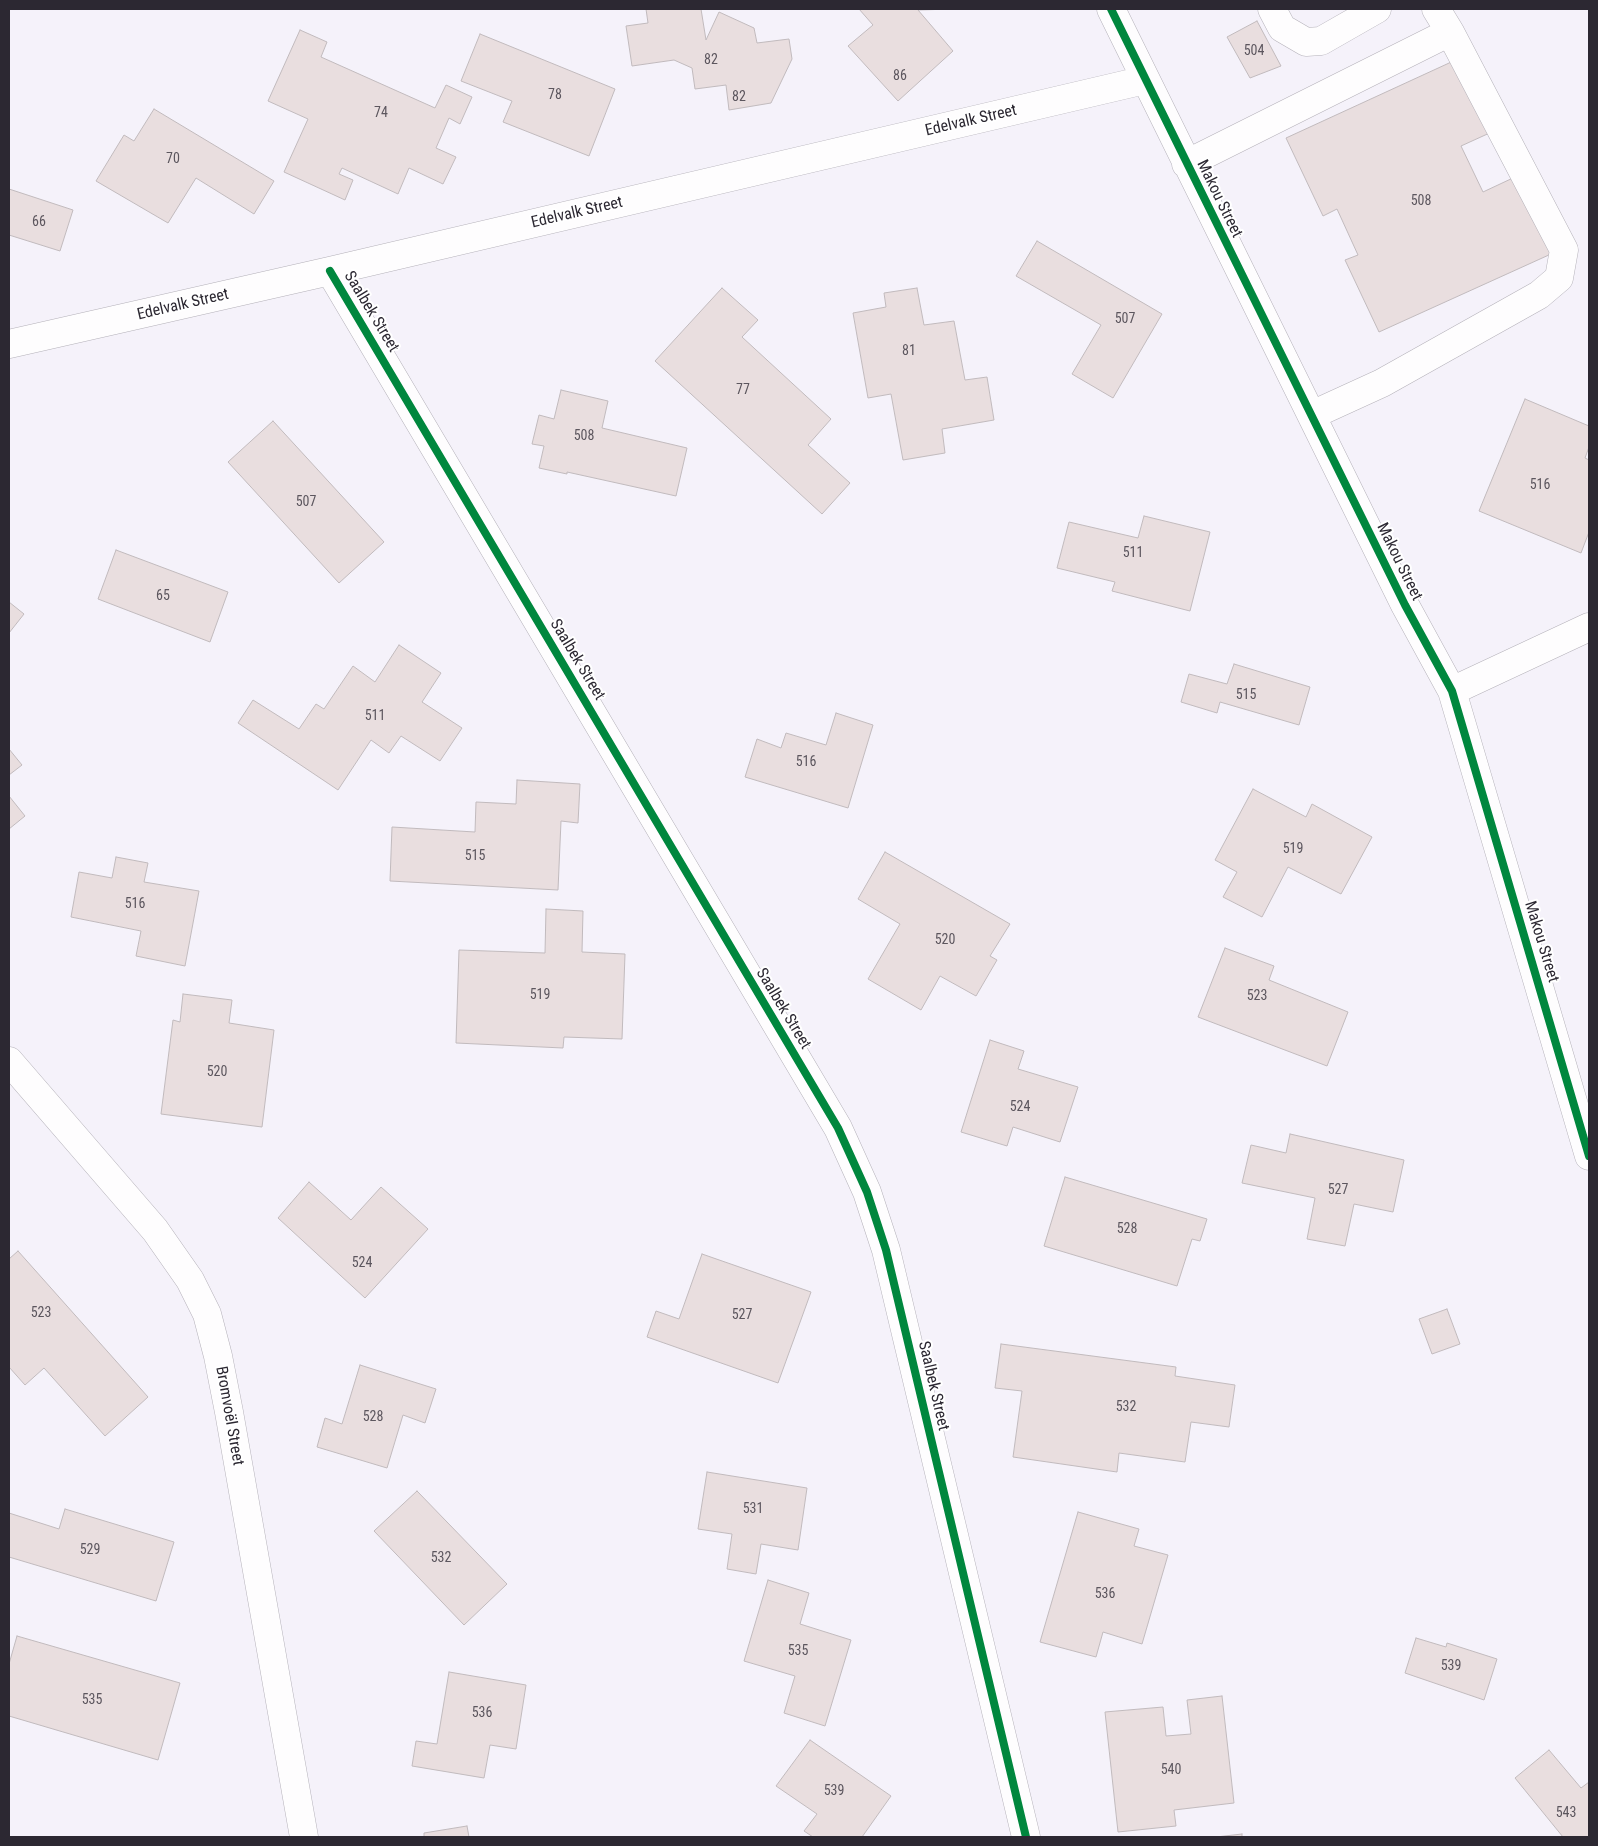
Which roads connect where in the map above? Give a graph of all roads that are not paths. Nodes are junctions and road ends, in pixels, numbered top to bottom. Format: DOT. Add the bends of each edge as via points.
graph roads {
  1 [pos="1111,9"];
  2 [pos="1272,9"];
  3 [pos="1377,9"];
  4 [pos="1436,9"];
  5 [pos="1450,32"];
  6 [pos="1145,80"];
  7 [pos="1186,164"];
  8 [pos="330,271"];
  9 [pos="9,344"];
  10 [pos="1312,415"];
  11 [pos="1589,627"];
  12 [pos="1452,691"];
  13 [pos="9,1061"];
  14 [pos="1589,1156"];
  15 [pos="304,1837"];
  16 [pos="1026,1837"];
  1 -- 6 [label="street, Makou Street"];
  2 -- 3 [label="street" via="1282,28 1306,42 1322,42"];
  4 -- 5 [label="street"];
  5 -- 7 [label="street"];
  5 -- 10 [label="street" via="1564,250 1559,278 1539,294 1390,378"];
  6 -- 7 [label="street, Makou Street"];
  6 -- 8 [label="street, Edelvalk Street"];
  7 -- 10 [label="street, Makou Street"];
  8 -- 9 [label="street, Edelvalk Street"];
  8 -- 16 [label="street, Saalbek Street" via="832,1119 867,1192 886,1250"];
  10 -- 12 [label="street, Makou Street" via="1405,605"];
  11 -- 12 [label="street"];
  12 -- 14 [label="street, Makou Street"];
  13 -- 15 [label="street, Bromvoël Street" via="155,1230 190,1280 207,1314 229,1412"];
}
